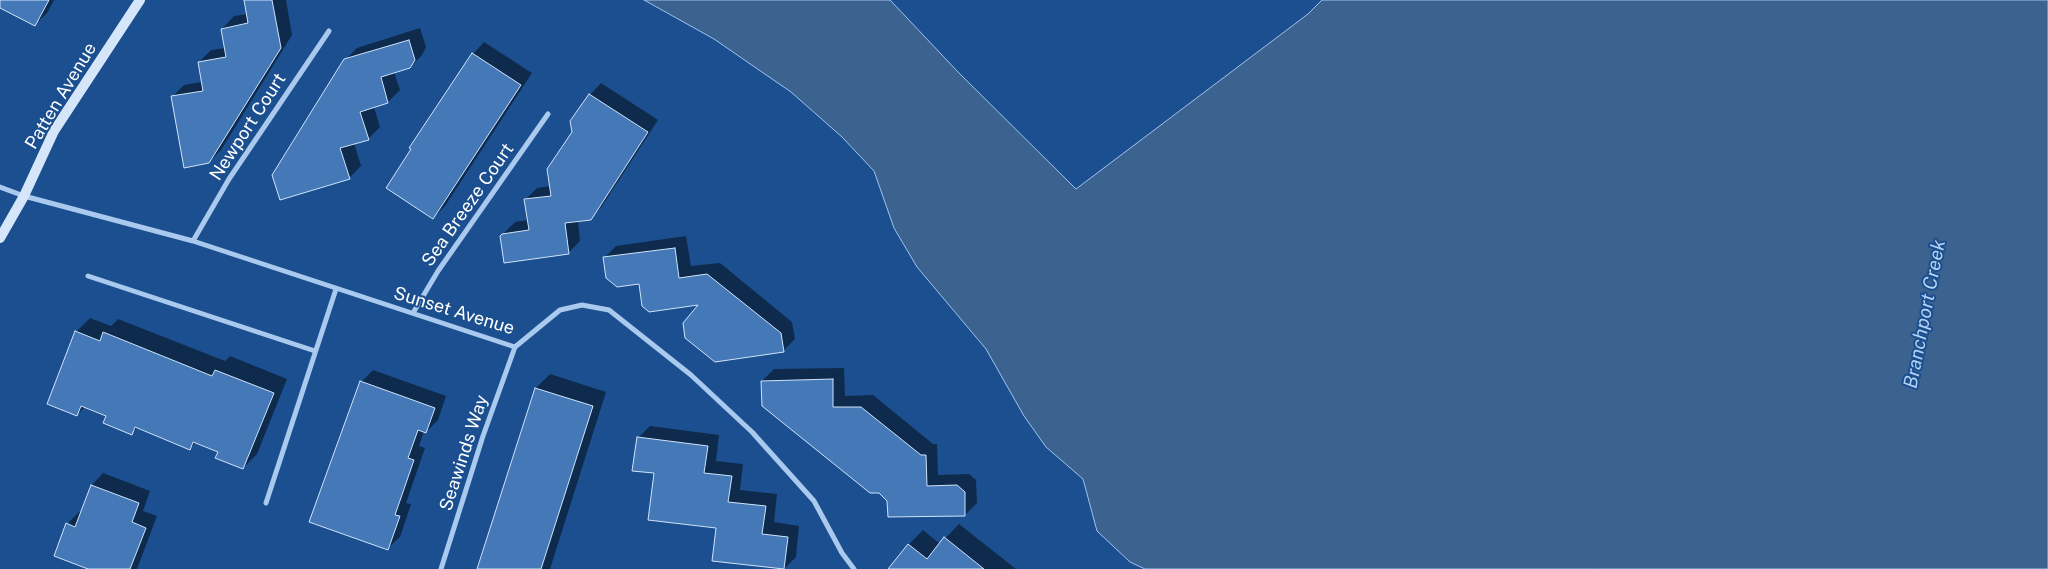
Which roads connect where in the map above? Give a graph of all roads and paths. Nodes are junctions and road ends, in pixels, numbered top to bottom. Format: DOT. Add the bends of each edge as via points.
graph roads {
  1 [pos="140,0"];
  2 [pos="328,31"];
  3 [pos="548,114"];
  4 [pos="0,187"];
  5 [pos="24,196"];
  6 [pos="0,238"];
  7 [pos="193,241"];
  8 [pos="88,276"];
  9 [pos="336,289"];
  10 [pos="413,313"];
  11 [pos="515,347"];
  12 [pos="316,351"];
  13 [pos="266,503"];
  14 [pos="441,569"];
  15 [pos="854,569"];
  1 -- 5 [label="street, Patten Avenue" via="54,131"];
  2 -- 7 [label="street, Newport Court" via="229,179"];
  3 -- 10 [label="street, Sea Breeze Court" via="438,271"];
  4 -- 5 [label="street, Sunset Avenue"];
  5 -- 6 [label="street, Patten Avenue"];
  5 -- 7 [label="street, Sunset Avenue"];
  7 -- 9 [label="street, Sunset Avenue"];
  8 -- 12 [label="street"];
  9 -- 10 [label="street, Sunset Avenue"];
  9 -- 12 [label="street"];
  10 -- 11 [label="street, Sunset Avenue"];
  11 -- 14 [label="street, Seawinds Way"];
  11 -- 15 [label="street, Sunset Avenue" via="560,310 582,304 609,310 691,375 752,432 814,501"];
  12 -- 13 [label="street"];
}
